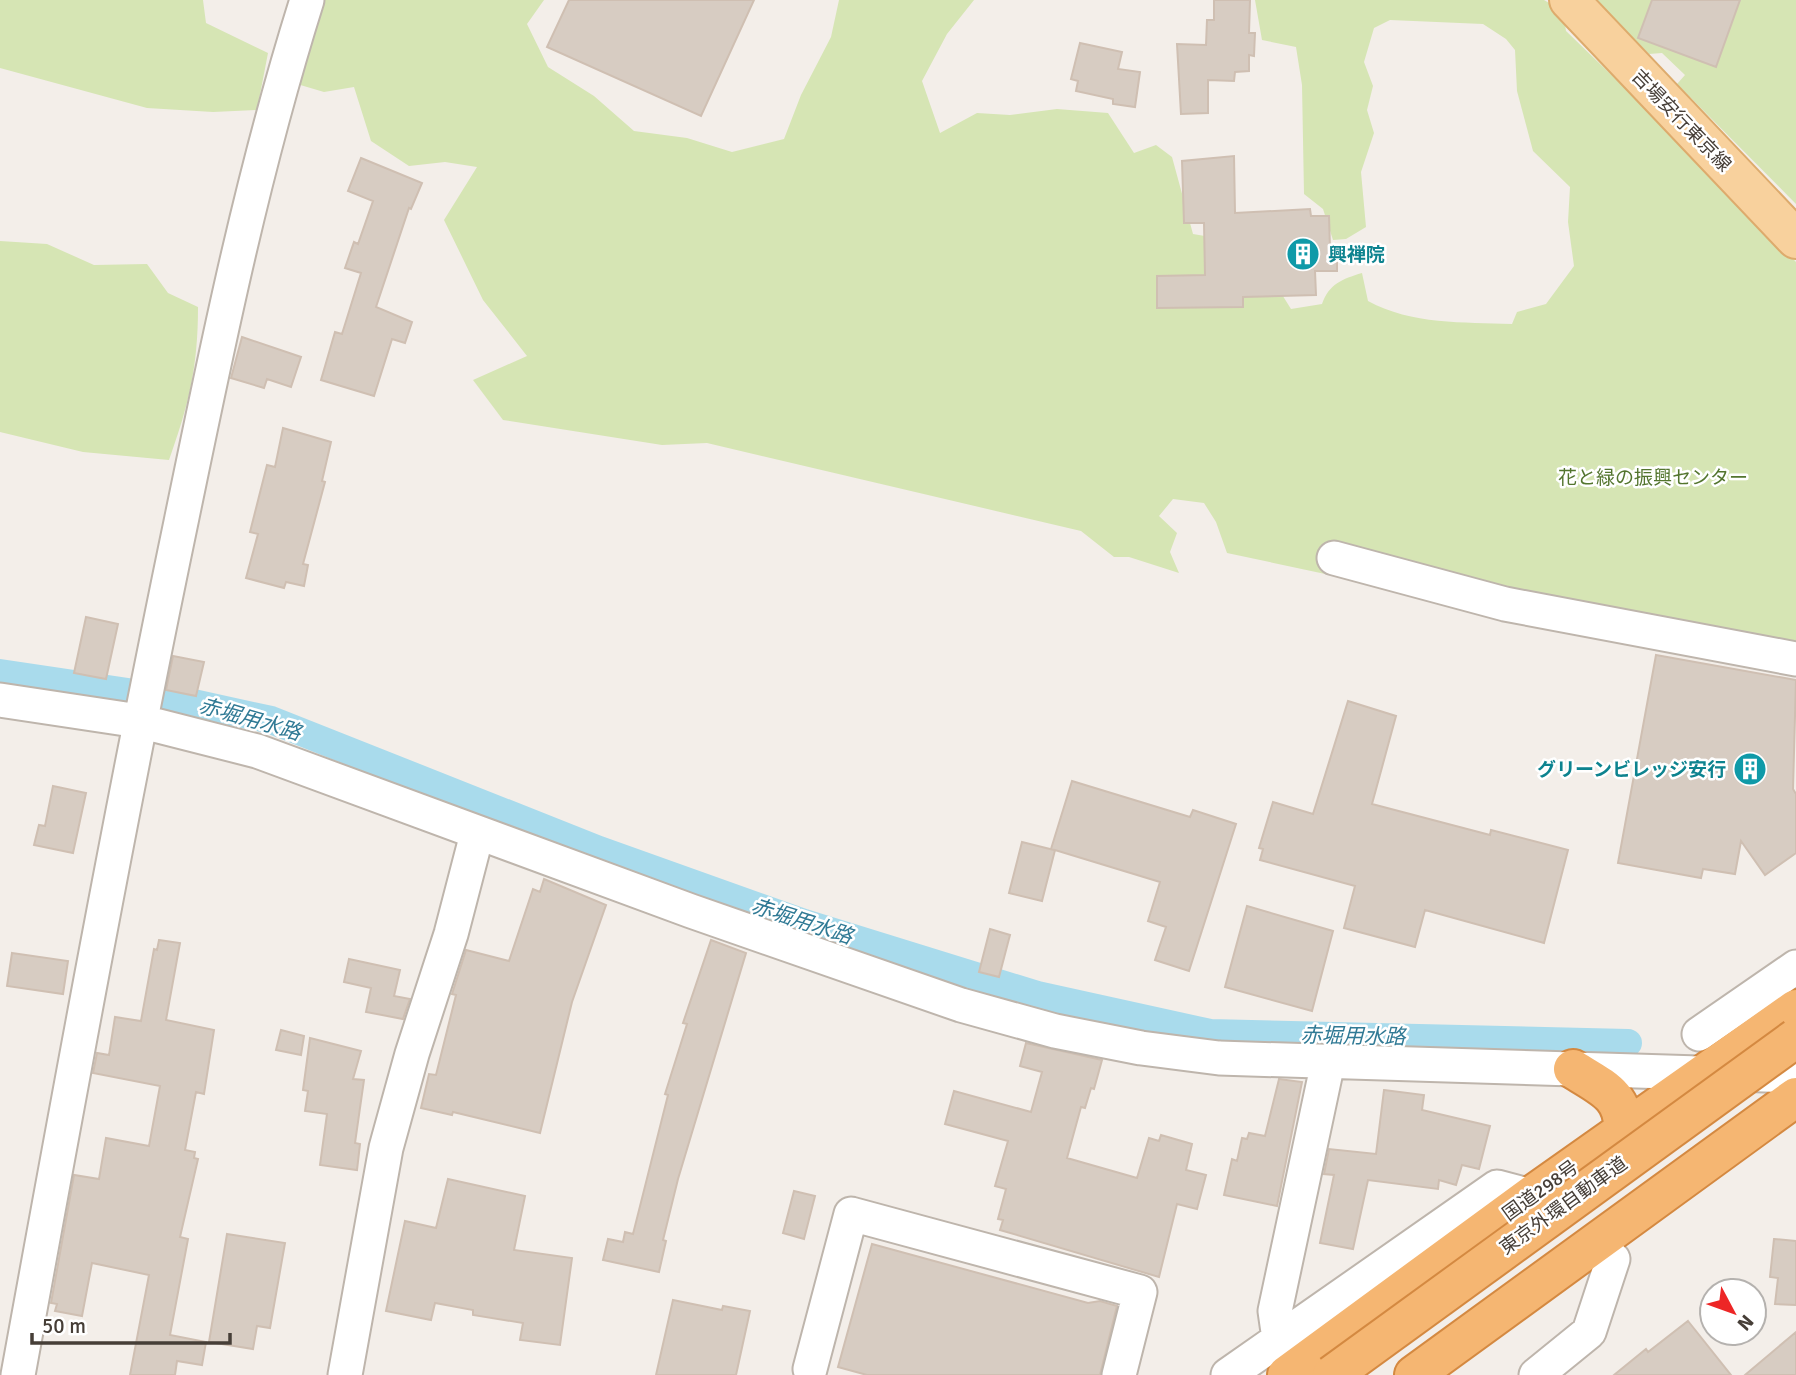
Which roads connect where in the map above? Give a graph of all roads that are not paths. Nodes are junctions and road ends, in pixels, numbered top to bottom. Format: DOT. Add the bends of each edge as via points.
graph roads {
  1 [pos="307,0"];
  2 [pos="1569,0"];
  3 [pos="1796,239"];
  4 [pos="1334,558"];
  5 [pos="1796,659"];
  6 [pos="0,700"];
  7 [pos="139,722"];
  8 [pos="477,834"];
  9 [pos="1796,967"];
  10 [pos="1796,1009"];
  11 [pos="1699,1034"];
  12 [pos="1796,1038"];
  13 [pos="1328,1062"];
  14 [pos="1573,1069"];
  15 [pos="1705,1074"];
  16 [pos="1796,1076"];
  17 [pos="1796,1097"];
  18 [pos="1796,1124"];
  19 [pos="1623,1131"];
  20 [pos="1613,1259"];
  21 [pos="1283,1357"];
  22 [pos="810,1368"];
  23 [pos="18,1375"];
  24 [pos="345,1375"];
  25 [pos="1119,1375"];
  26 [pos="1228,1375"];
  27 [pos="1332,1375"];
  28 [pos="1414,1375"];
  29 [pos="1456,1375"];
  30 [pos="1536,1375"];
  1 -- 7 [label="street" via="276,98 217,351"];
  2 -- 3 [label="main road, 吉場安行東京線"];
  4 -- 5 [label="street" via="1505,604"];
  6 -- 7 [label="street"];
  7 -- 8 [label="street" via="257,751"];
  7 -- 23 [label="street"];
  8 -- 13 [label="street" via="872,976 1055,1031 1219,1058"];
  8 -- 24 [label="street" via="452,934 386,1147"];
  9 -- 11 [label="street"];
  10 -- 15 [label="highway, 国道298号"];
  12 -- 27 [label="highway, 東京外環自動車道, bridge"];
  13 -- 14 [label="street"];
  13 -- 21 [label="street" via="1275,1311"];
  14 -- 15 [label="street"];
  14 -- 19 [label="highway" via="1617,1101 1624,1114"];
  15 -- 16 [label="street"];
  15 -- 19 [label="highway, 国道298号"];
  17 -- 28 [label="highway"];
  18 -- 20 [label="highway"];
  19 -- 21 [label="highway, 国道298号"];
  20 -- 29 [label="highway"];
  20 -- 30 [label="street" via="1589,1332"];
  21 -- 26 [label="street"];
  22 -- 25 [label="street" via="851,1214 1140,1292"];
}
